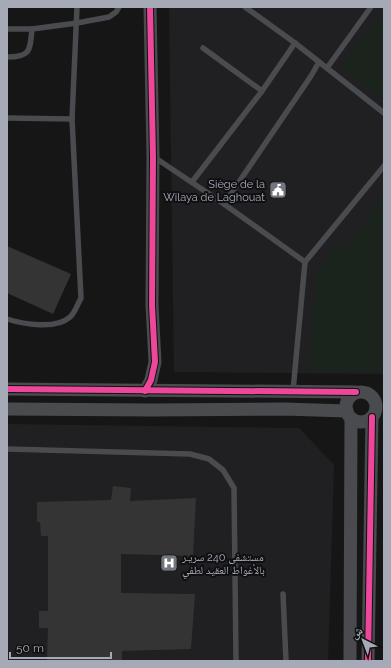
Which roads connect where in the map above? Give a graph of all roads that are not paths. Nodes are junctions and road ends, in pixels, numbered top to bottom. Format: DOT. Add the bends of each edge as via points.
graph roads {
  1 [pos="77,7"];
  2 [pos="119,7"];
  3 [pos="150,7"];
  4 [pos="245,7"];
  5 [pos="371,7"];
  6 [pos="77,23"];
  7 [pos="7,29"];
  8 [pos="32,29"];
  9 [pos="295,43"];
  10 [pos="203,48"];
  11 [pos="7,57"];
  12 [pos="319,62"];
  13 [pos="327,68"];
  14 [pos="262,91"];
  15 [pos="384,113"];
  16 [pos="7,118"];
  17 [pos="72,119"];
  18 [pos="153,157"];
  19 [pos="384,166"];
  20 [pos="192,182"];
  21 [pos="224,204"];
  22 [pos="305,262"];
  23 [pos="7,319"];
  24 [pos="155,362"];
  25 [pos="7,389"];
  26 [pos="145,391"];
  27 [pos="164,391"];
  28 [pos="293,392"];
  29 [pos="356,392"];
  30 [pos="377,396"];
  31 [pos="7,408"];
  32 [pos="377,412"];
  33 [pos="349,414"];
  34 [pos="7,449"];
  35 [pos="283,594"];
  36 [pos="236,661"];
  37 [pos="286,661"];
  38 [pos="350,661"];
  39 [pos="368,661"];
  1 -- 6 [label="lane"];
  2 -- 6 [label="lane" via="109,17"];
  3 -- 18 [label="street"];
  4 -- 9 [label="lane"];
  5 -- 13 [label="lane"];
  6 -- 8 [label="lane"];
  6 -- 17 [label="lane"];
  7 -- 8 [label="lane"];
  8 -- 11 [label="lane" via="30,49 18,57"];
  9 -- 12 [label="lane"];
  9 -- 14 [label="lane"];
  10 -- 14 [label="lane"];
  12 -- 13 [label="lane"];
  12 -- 21 [label="lane"];
  13 -- 15 [label="lane"];
  14 -- 20 [label="lane"];
  16 -- 17 [label="lane"];
  17 -- 23 [label="lane" via="81,298 71,317 60,323 45,325"];
  18 -- 20 [label="lane"];
  18 -- 24 [label="street" via="152,305"];
  19 -- 22 [label="lane"];
  20 -- 21 [label="lane"];
  21 -- 22 [label="lane"];
  22 -- 28 [label="lane"];
  24 -- 26 [label="street" via="151,380"];
  24 -- 27 [label="street"];
  25 -- 26 [label="street"];
  26 -- 27 [label="street"];
  27 -- 28 [label="street"];
  28 -- 29 [label="street"];
  29 -- 30 [label="street"];
  29 -- 33 [label="street" via="346,406"];
  30 -- 32 [label="street"];
  31 -- 33 [label="street" via="284,409"];
  32 -- 33 [label="street" via="364,421 355,420"];
  32 -- 39 [label="street"];
  33 -- 38 [label="street"];
  34 -- 36 [label="lane" via="190,454 209,459 223,470 234,488"];
  35 -- 37 [label="lane"];
}
